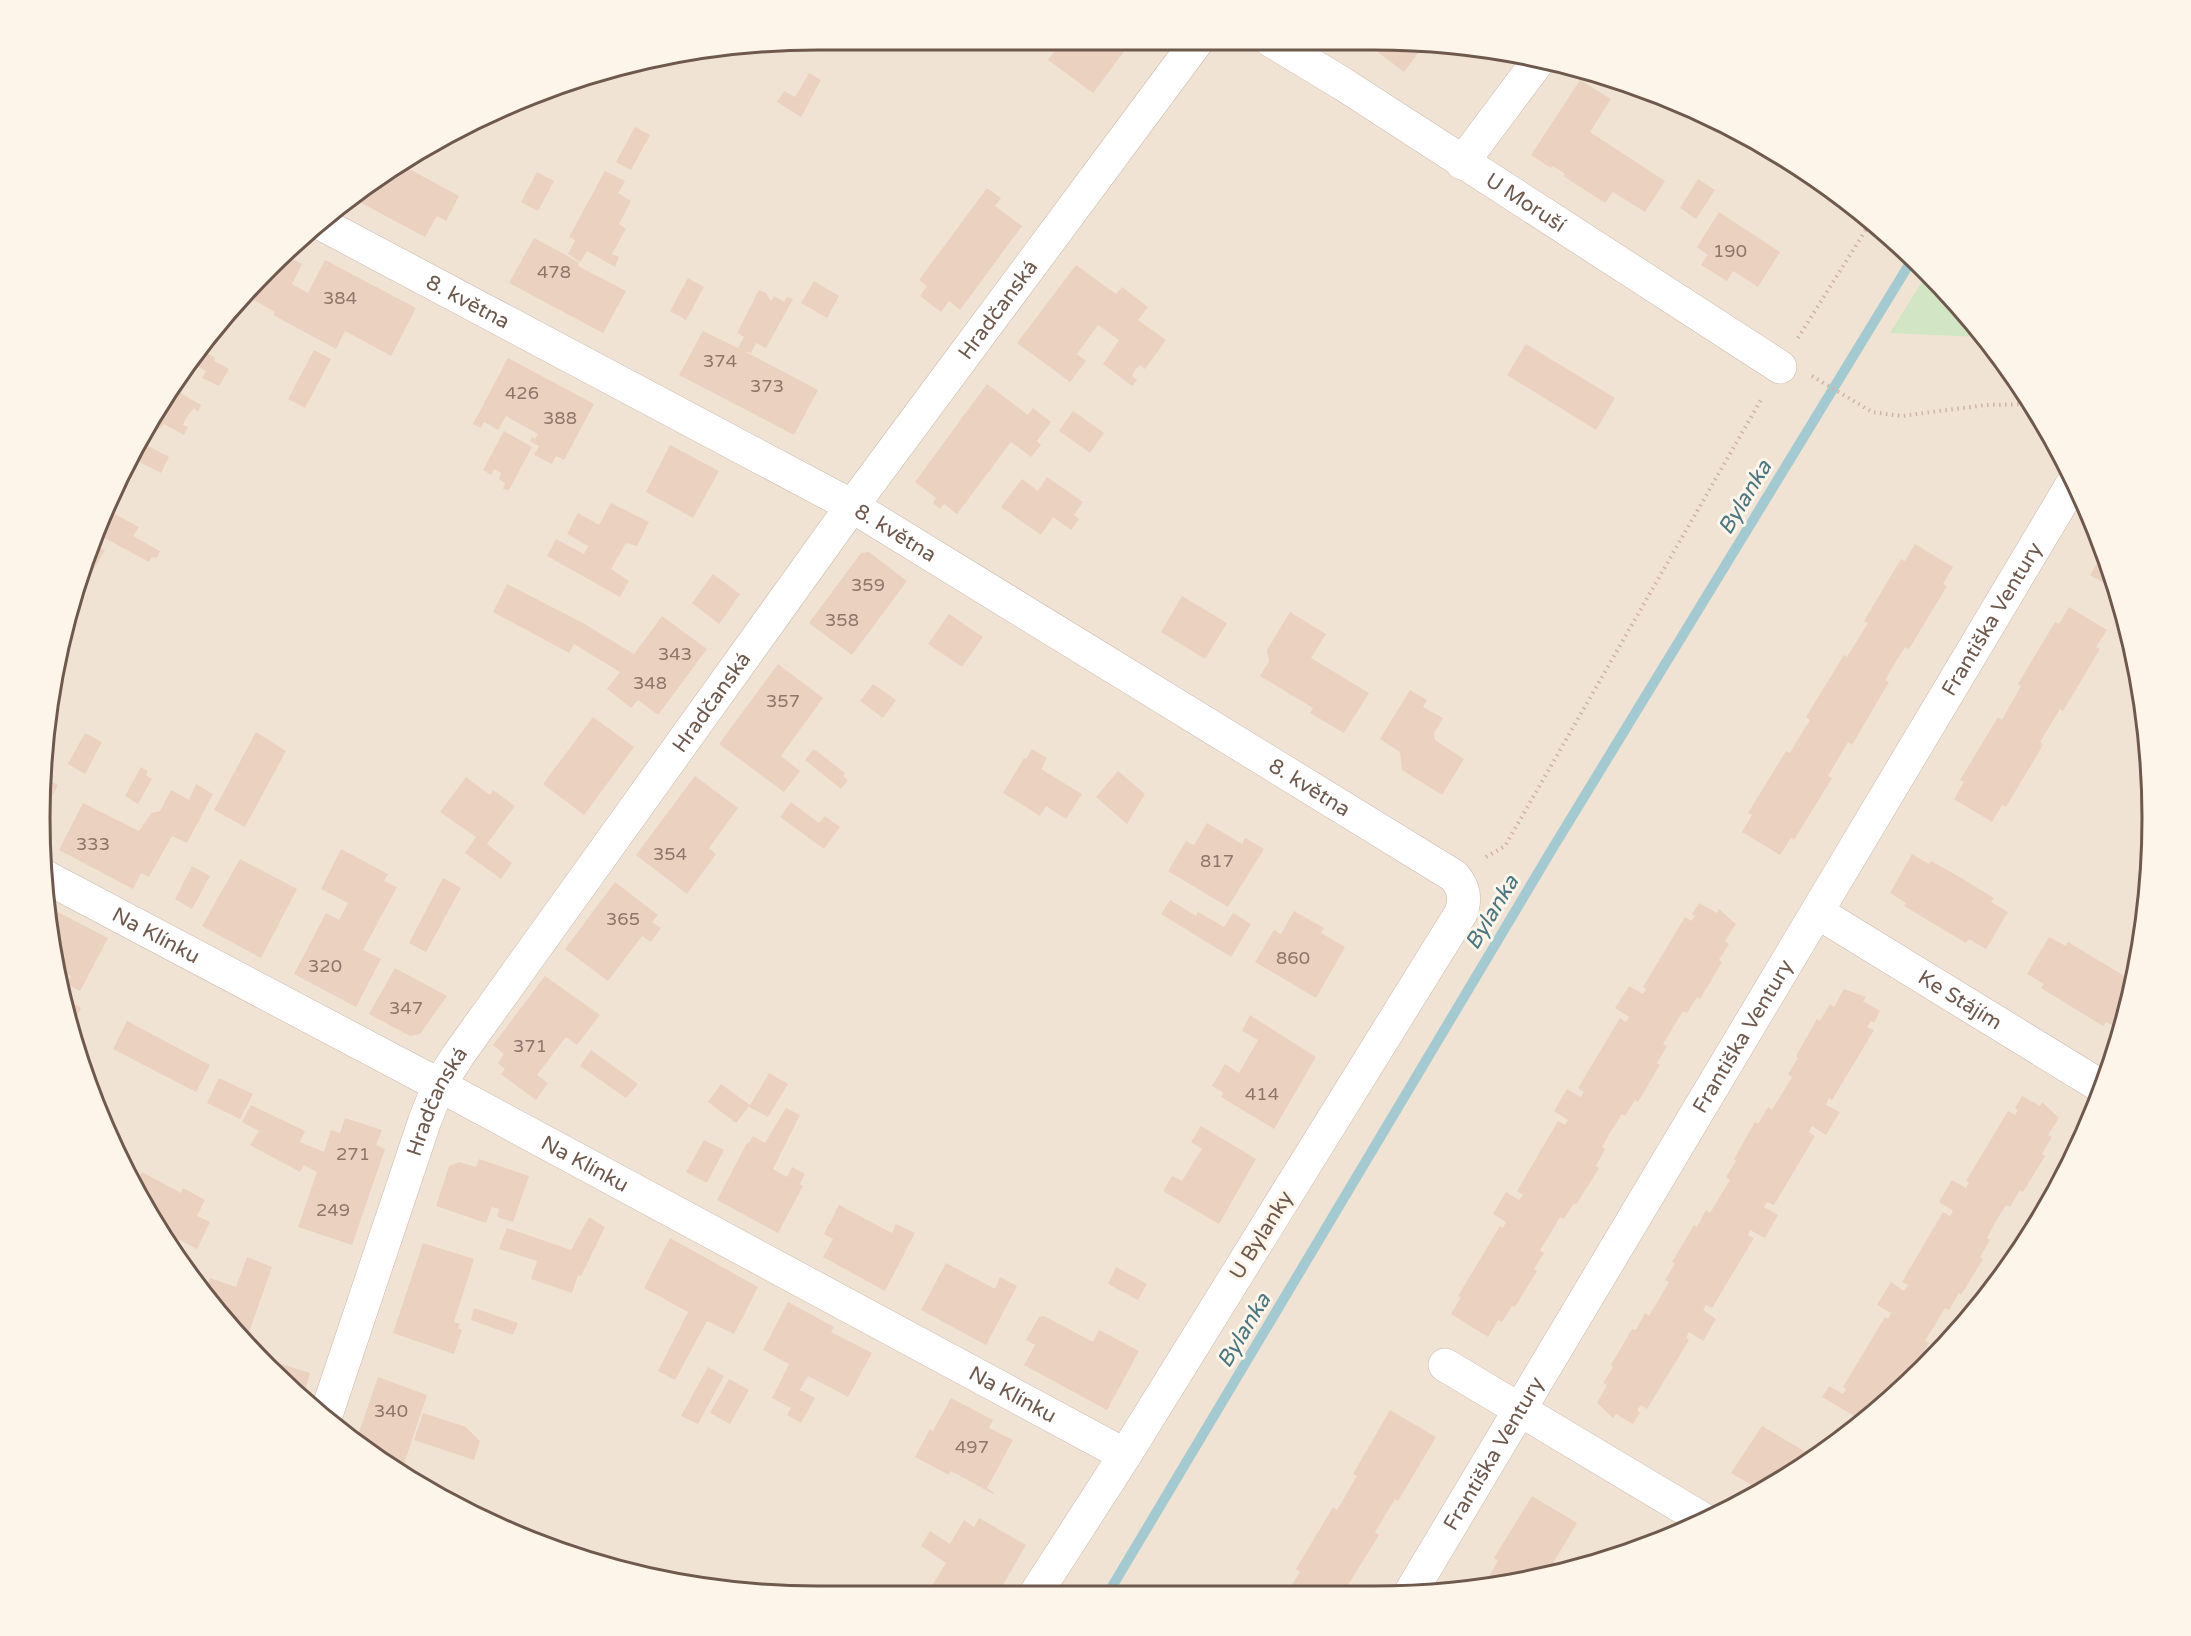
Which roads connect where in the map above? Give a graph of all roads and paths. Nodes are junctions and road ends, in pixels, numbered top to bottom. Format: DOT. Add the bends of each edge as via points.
graph roads {
  1 [pos="1190,50"];
  2 [pos="1287,50"];
  3 [pos="1534,67"];
  4 [pos="1462,163"];
  5 [pos="327,227"];
  6 [pos="1867,229"];
  7 [pos="1792,369"];
  8 [pos="2020,404"];
  9 [pos="2068,491"];
  10 [pos="852,506"];
  11 [pos="1454,876"];
  12 [pos="52,880"];
  13 [pos="1817,912"];
  14 [pos="2094,1082"];
  15 [pos="440,1085"];
  16 [pos="1445,1365"];
  17 [pos="328,1410"];
  18 [pos="1520,1410"];
  19 [pos="1125,1455"];
  20 [pos="1696,1515"];
  21 [pos="1416,1585"];
  22 [pos="1041,1586"];
  1 -- 10 [label="street, Hradčanská"];
  2 -- 4 [label="street, U Moruší"];
  3 -- 4 [label="street"];
  4 -- 7 [label="street, U Moruší"];
  5 -- 10 [label="street, 8. května"];
  6 -- 7 [label="path"];
  7 -- 8 [label="path" via="1872,412 1901,416"];
  7 -- 11 [label="path" via="1505,846"];
  9 -- 13 [label="street, Františka Ventury"];
  10 -- 11 [label="street, 8. května"];
  10 -- 15 [label="street, Hradčanská"];
  11 -- 19 [label="street, U Bylanky" via="1464,893 1461,914"];
  12 -- 15 [label="street, Na Klínku"];
  13 -- 14 [label="street, Ke Stájím"];
  13 -- 18 [label="street, Františka Ventury"];
  15 -- 17 [label="street, Hradčanská"];
  15 -- 19 [label="street, Na Klínku"];
  16 -- 18 [label="street"];
  18 -- 20 [label="street"];
  18 -- 21 [label="street, Františka Ventury"];
  19 -- 22 [label="street, U Bylanky"];
}
